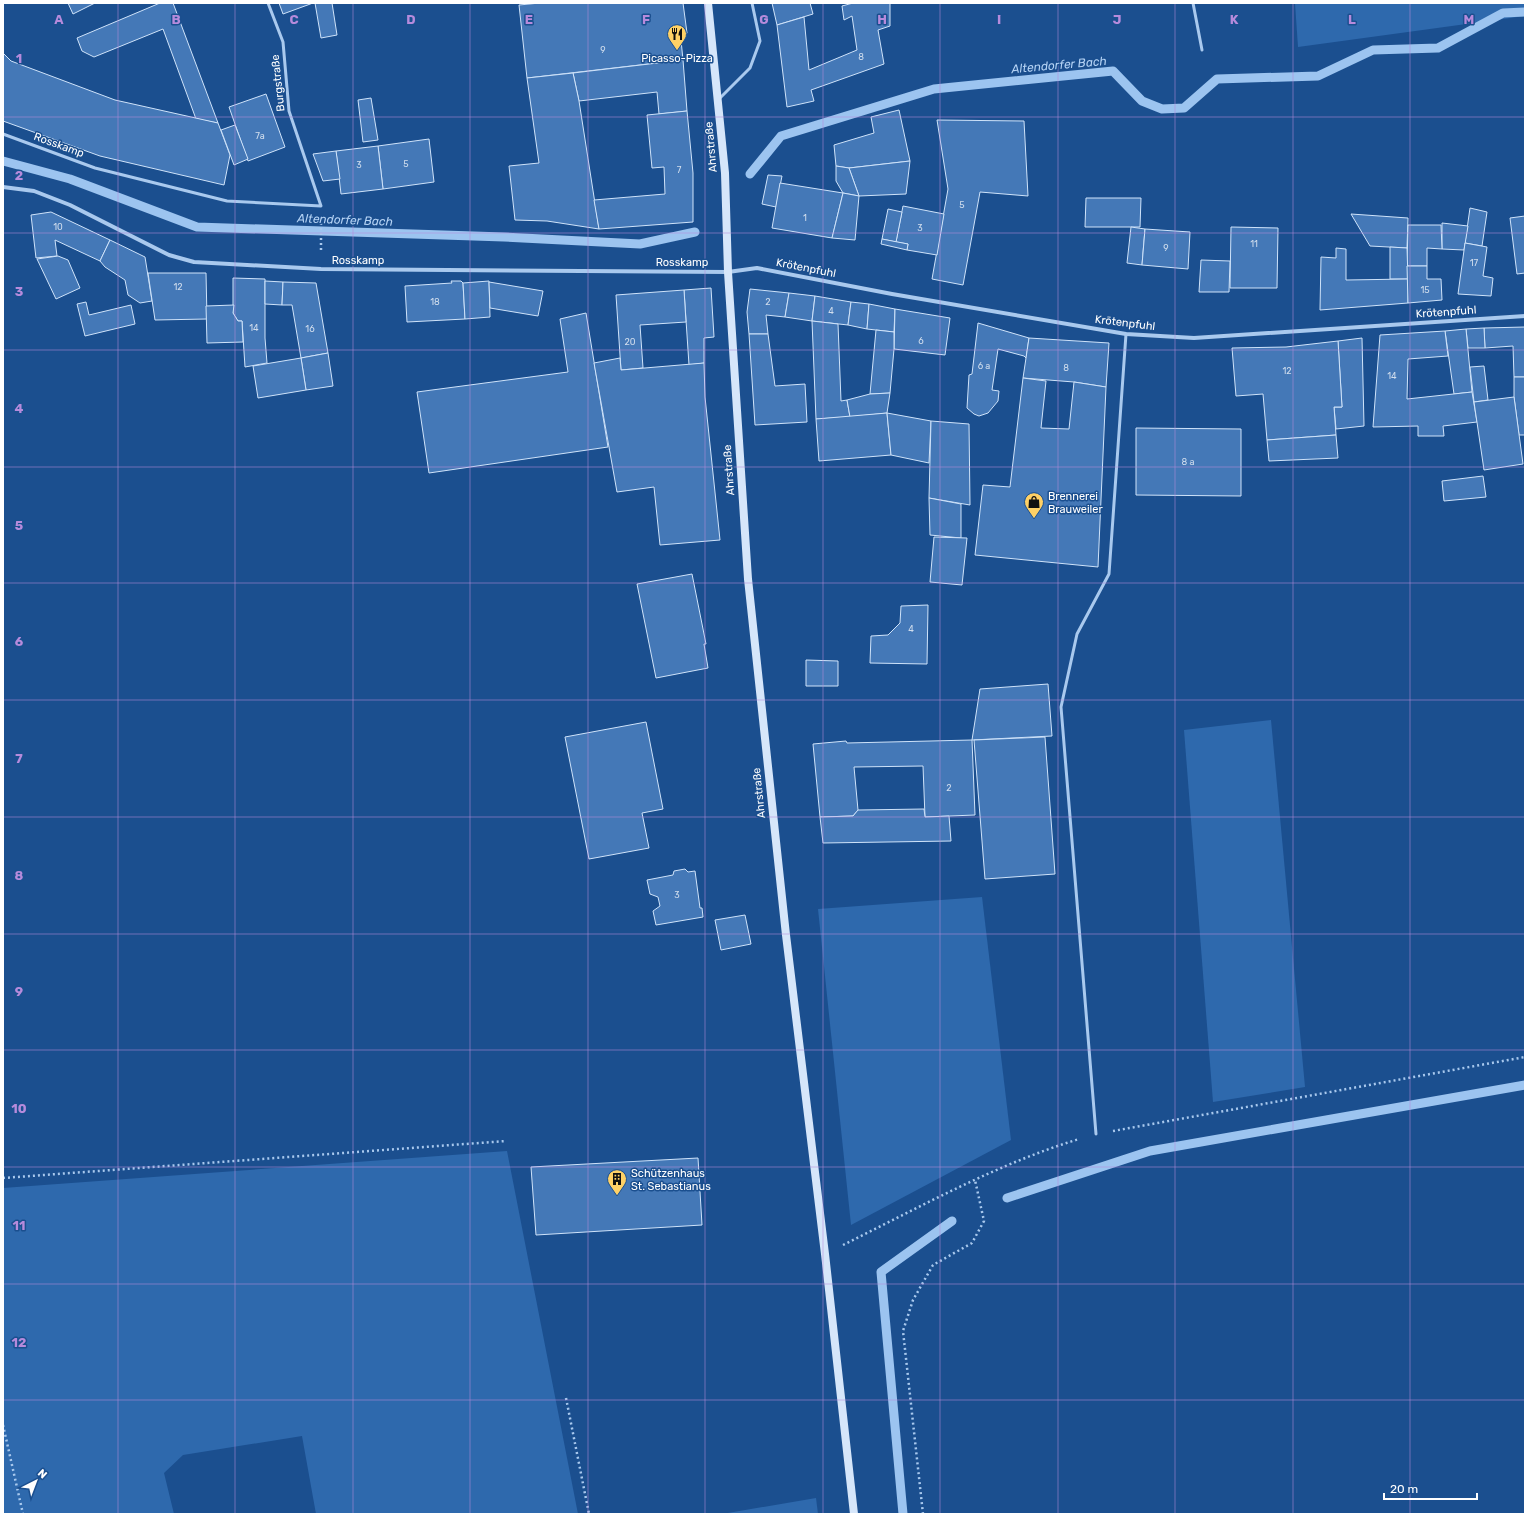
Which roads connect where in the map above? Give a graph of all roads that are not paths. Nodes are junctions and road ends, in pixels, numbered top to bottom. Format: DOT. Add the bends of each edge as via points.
graph roads {
  1 [pos="268,3"];
  2 [pos="708,3"];
  3 [pos="752,3"];
  4 [pos="1193,3"];
  5 [pos="1202,50"];
  6 [pos="718,100"];
  7 [pos="3,134"];
  8 [pos="3,188"];
  9 [pos="321,206"];
  10 [pos="728,272"];
  11 [pos="1525,316"];
  12 [pos="1126,334"];
  13 [pos="1096,1134"];
  14 [pos="854,1514"];
  1 -- 9 [label="lane, Burgstraße" via="282,42 289,111"];
  2 -- 6 [label="main road, Ahrstraße"];
  3 -- 6 [label="lane" via="760,41 750,68"];
  4 -- 5 [label="lane"];
  6 -- 10 [label="main road, Ahrstraße" via="725,173"];
  7 -- 9 [label="lane, Rosskamp" via="95,168 227,201"];
  8 -- 10 [label="street, Rosskamp" via="34,191 70,205 169,255 194,262 321,269"];
  10 -- 12 [label="street, Krötenpfuhl" via="757,268"];
  10 -- 14 [label="main road, Ahrstraße" via="748,579 786,935"];
  11 -- 12 [label="street, Krötenpfuhl" via="1194,338"];
  12 -- 13 [label="lane" via="1109,574 1077,634 1061,707"];
}
